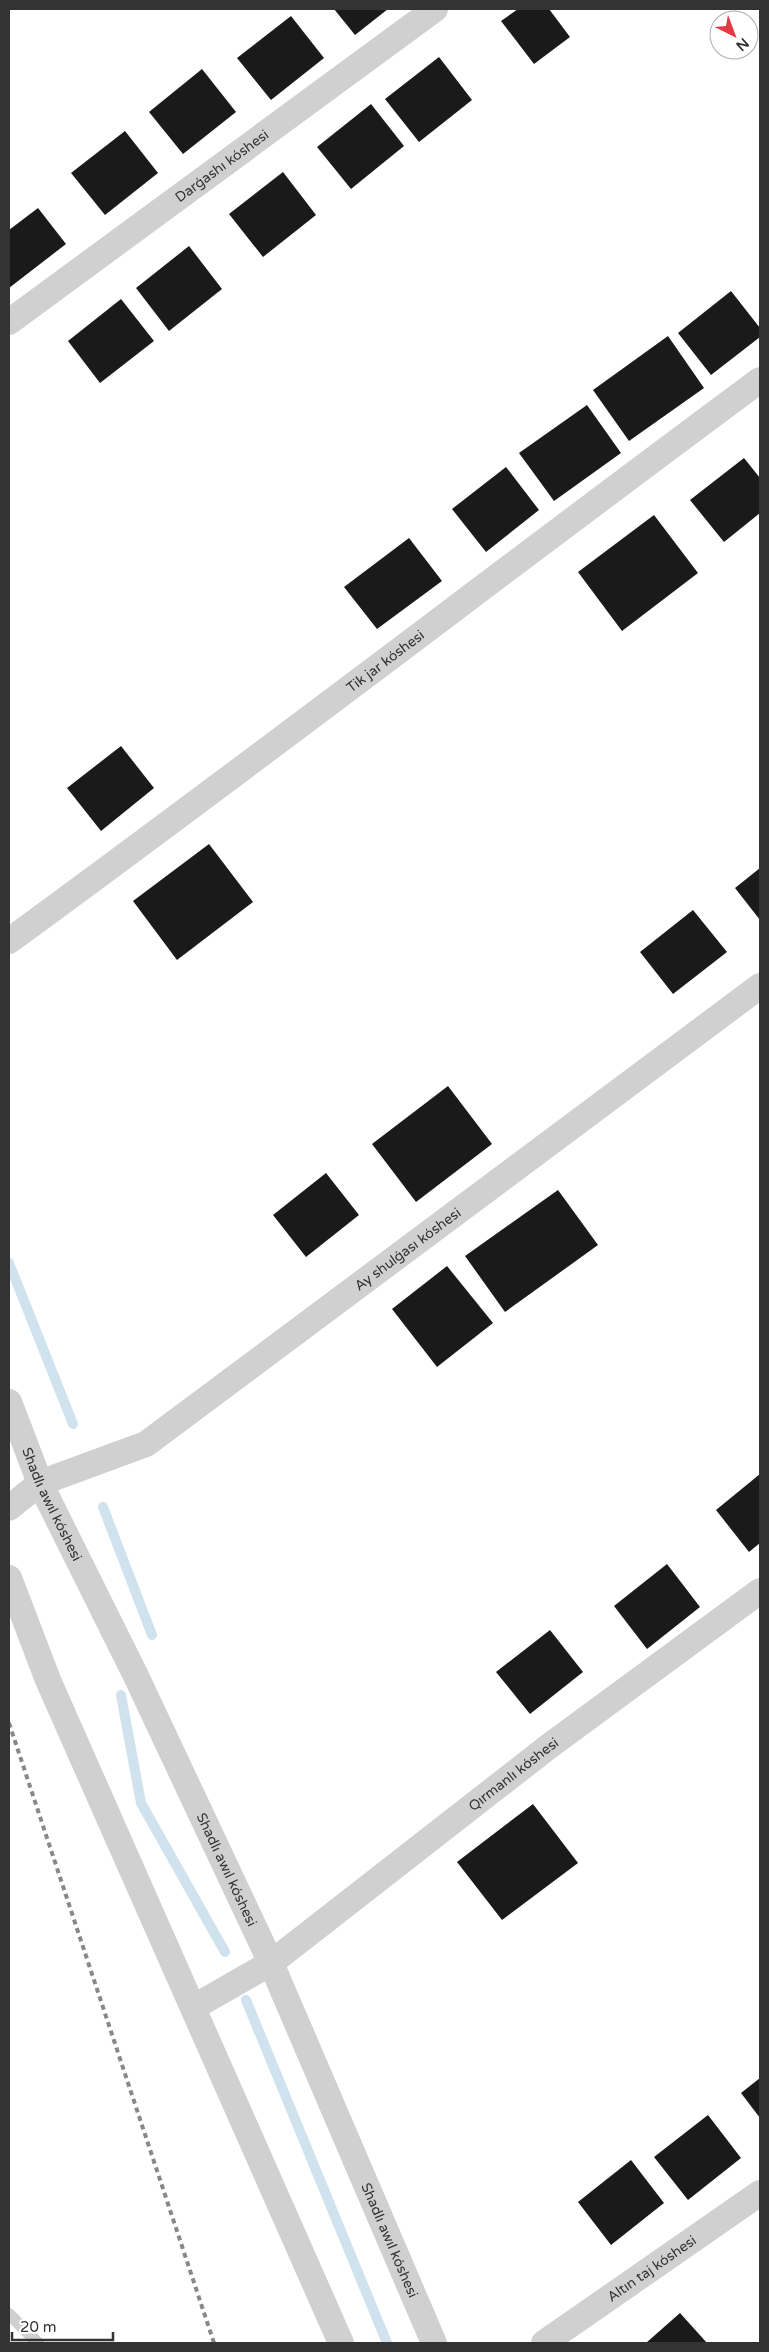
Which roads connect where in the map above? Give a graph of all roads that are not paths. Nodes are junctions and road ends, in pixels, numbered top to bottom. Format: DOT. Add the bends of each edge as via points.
graph roads {
  1 [pos="434,9"];
  2 [pos="9,322"];
  3 [pos="760,380"];
  4 [pos="9,941"];
  5 [pos="760,986"];
  6 [pos="9,1402"];
  7 [pos="40,1483"];
  8 [pos="9,1508"];
  9 [pos="9,1578"];
  10 [pos="760,1591"];
  11 [pos="271,1963"];
  12 [pos="194,2007"];
  13 [pos="760,2193"];
  14 [pos="9,2314"];
  15 [pos="38,2343"];
  16 [pos="341,2343"];
  17 [pos="434,2343"];
  18 [pos="544,2343"];
  1 -- 2 [label="street, Darǵashı kóshesi"];
  3 -- 4 [label="street, Tik jar kóshesi"];
  5 -- 7 [label="street, Ay shulǵası kóshesi" via="146,1444"];
  6 -- 7 [label="street, Shadlı awıl kóshesi"];
  7 -- 8 [label="street, Ay shulǵası kóshesi"];
  7 -- 11 [label="street, Shadlı awıl kóshesi" via="136,1676"];
  9 -- 12 [label="street" via="48,1680"];
  10 -- 11 [label="street, Qırmanlı kóshesi" via="548,1747"];
  11 -- 12 [label="street, Qırmanlı kóshesi"];
  11 -- 17 [label="street, Shadlı awıl kóshesi"];
  12 -- 16 [label="street"];
  13 -- 18 [label="street, Altın taj kóshesi"];
  14 -- 15 [label="lane"];
}
